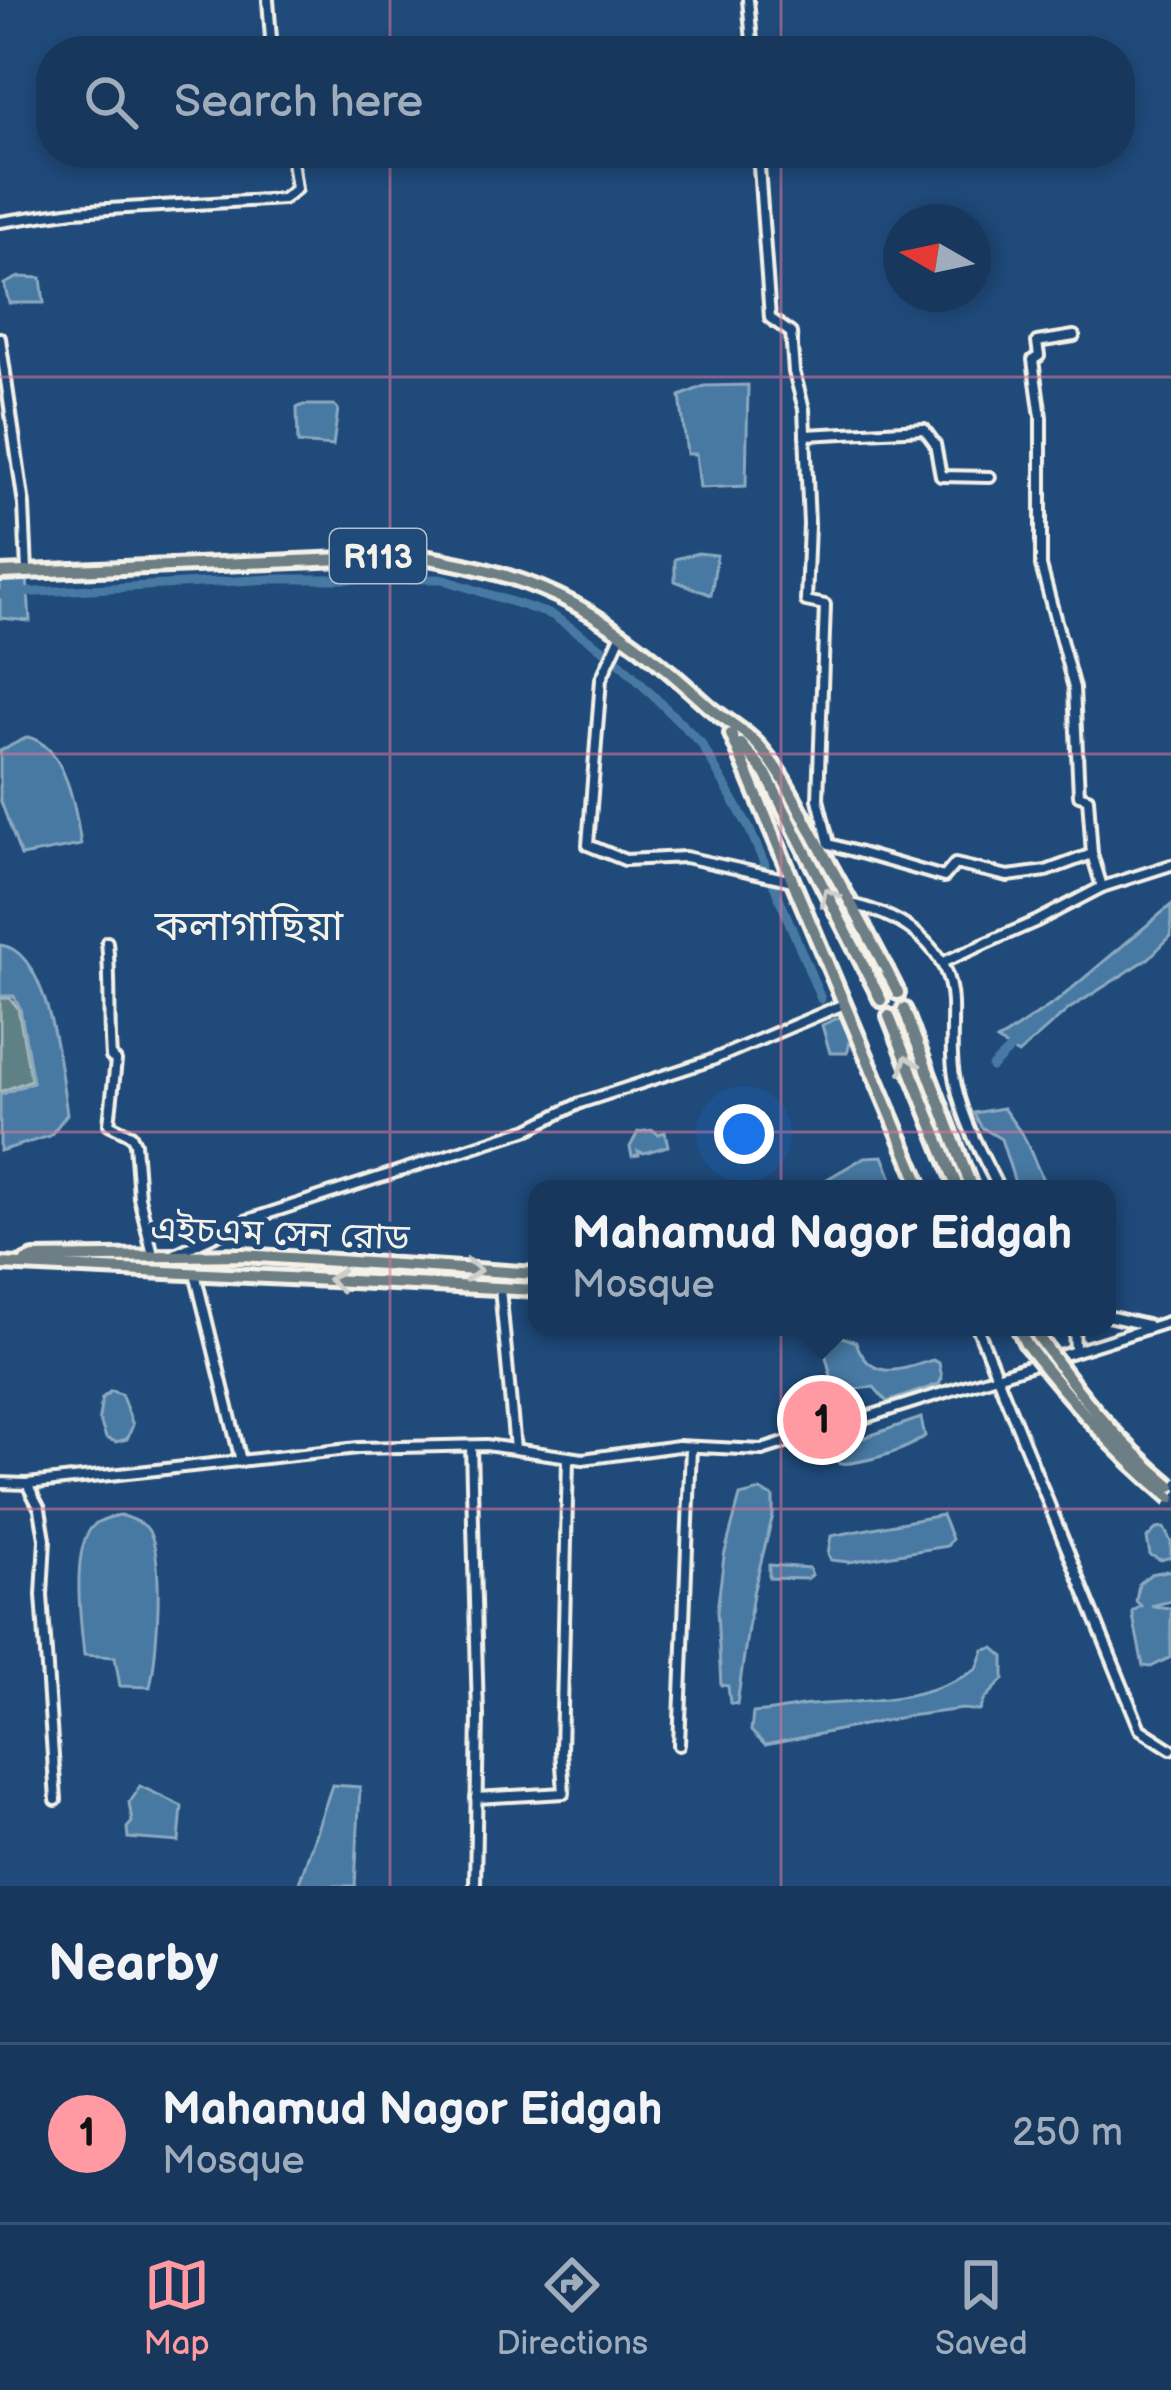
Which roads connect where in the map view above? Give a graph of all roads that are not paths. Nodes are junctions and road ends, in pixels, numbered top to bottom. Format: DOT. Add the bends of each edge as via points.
graph roads {
  1 [pos="268,0"];
  2 [pos="748,0"];
  3 [pos="271,36"];
  4 [pos="752,36"];
  5 [pos="293,168"];
  6 [pos="759,168"];
  7 [pos="0,222"];
  8 [pos="1074,336"];
  9 [pos="0,338"];
  10 [pos="805,435"];
  11 [pos="990,477"];
  12 [pos="0,573"];
  13 [pos="27,573"];
  14 [pos="622,632"];
  15 [pos="712,710"];
  16 [pos="731,734"];
  17 [pos="1092,854"];
  18 [pos="1171,865"];
  19 [pos="793,881"];
  20 [pos="1102,887"];
  21 [pos="855,905"];
  22 [pos="107,942"];
  23 [pos="941,963"];
  24 [pos="898,993"];
  25 [pos="881,1000"];
  26 [pos="844,1004"];
  27 [pos="904,1009"];
  28 [pos="889,1016"];
  29 [pos="918,1180"];
  30 [pos="954,1180"];
  31 [pos="969,1180"];
  32 [pos="994,1180"];
  33 [pos="164,1255"];
  34 [pos="22,1263"];
  35 [pos="0,1264"];
  36 [pos="165,1270"];
  37 [pos="195,1271"];
  38 [pos="528,1273"];
  39 [pos="500,1288"];
  40 [pos="528,1290"];
  41 [pos="1116,1318"];
  42 [pos="1171,1321"];
  43 [pos="1148,1326"];
  44 [pos="980,1336"];
  45 [pos="1022,1336"];
  46 [pos="1038,1336"];
  47 [pos="1074,1336"];
  48 [pos="1075,1350"];
  49 [pos="996,1378"];
  50 [pos="471,1446"];
  51 [pos="691,1448"];
  52 [pos="515,1449"];
  53 [pos="568,1458"];
  54 [pos="241,1461"];
  55 [pos="0,1483"];
  56 [pos="27,1484"];
  57 [pos="1171,1486"];
  58 [pos="1171,1498"];
  59 [pos="679,1745"];
  60 [pos="1171,1749"];
  61 [pos="476,1798"];
  62 [pos="56,1800"];
  63 [pos="475,1886"];
  1 -- 3 [label="street"];
  2 -- 4 [label="street"];
  5 -- 7 [label="street" via="296,189 283,199"];
  6 -- 10 [label="street" via="770,319 790,333"];
  8 -- 17 [label="street" via="1037,342 1033,360 1042,417 1042,566 1074,688 1074,755 1079,795 1088,798"];
  9 -- 13 [label="street"];
  10 -- 11 [label="street" via="924,429 941,476"];
  10 -- 17 [label="street" via="806,602 825,605 826,620 818,800 829,844 944,877 955,864 1008,876"];
  12 -- 13 [label="main road, R113"];
  13 -- 14 [label="main road, R113" via="417,556 476,565 548,590"];
  14 -- 15 [label="main road, R113"];
  14 -- 19 [label="street" via="601,679 588,845 625,860 686,857"];
  15 -- 16 [label="main road, R113"];
  15 -- 21 [label="main road, R113" via="776,767"];
  16 -- 19 [label="main road"];
  25 -- 16 [label="main road, R113, one-way" via="766,775"];
  17 -- 20 [label="street"];
  18 -- 20 [label="street"];
  19 -- 26 [label="main road"];
  20 -- 23 [label="street"];
  21 -- 23 [label="street" via="911,927"];
  21 -- 24 [label="main road, R113"];
  22 -- 33 [label="street" via="116,1061 110,1124 135,1143 139,1197"];
  23 -- 32 [label="street" via="952,999 956,1089"];
  26 -- 29 [label="main road"];
  26 -- 33 [label="street" via="530,1129"];
  27 -- 31 [label="main road"];
  30 -- 28 [label="main road, one-way"];
  33 -- 34 [label="main road, এইচএম সেন রোড"];
  33 -- 36 [label="main road"];
  33 -- 38 [label="main road, এইচএম সেন রোড, one-way"];
  34 -- 35 [label="main road, এইচএম সেন রোড"];
  34 -- 36 [label="main road, এইচএম সেন রোড"];
  36 -- 37 [label="main road, এইচএম সেন রোড"];
  39 -- 37 [label="main road, এইচএম সেন রোড, one-way"];
  37 -- 54 [label="street"];
  39 -- 40 [label="main road, এইচএম সেন রোড"];
  39 -- 52 [label="street"];
  41 -- 43 [label="street"];
  42 -- 43 [label="street"];
  43 -- 48 [label="street"];
  44 -- 49 [label="street"];
  45 -- 58 [label="main road, bridge" via="1077,1409"];
  46 -- 57 [label="main road, bridge" via="1084,1402"];
  47 -- 48 [label="street"];
  48 -- 49 [label="street"];
  49 -- 51 [label="street" via="762,1450"];
  49 -- 60 [label="street" via="1140,1729"];
  50 -- 52 [label="street"];
  50 -- 54 [label="street"];
  50 -- 61 [label="street"];
  51 -- 53 [label="street"];
  51 -- 59 [label="street"];
  52 -- 53 [label="street"];
  53 -- 61 [label="street" via="564,1792"];
  54 -- 56 [label="street"];
  55 -- 56 [label="street"];
  56 -- 62 [label="street" via="45,1539"];
  61 -- 63 [label="street"];
}
